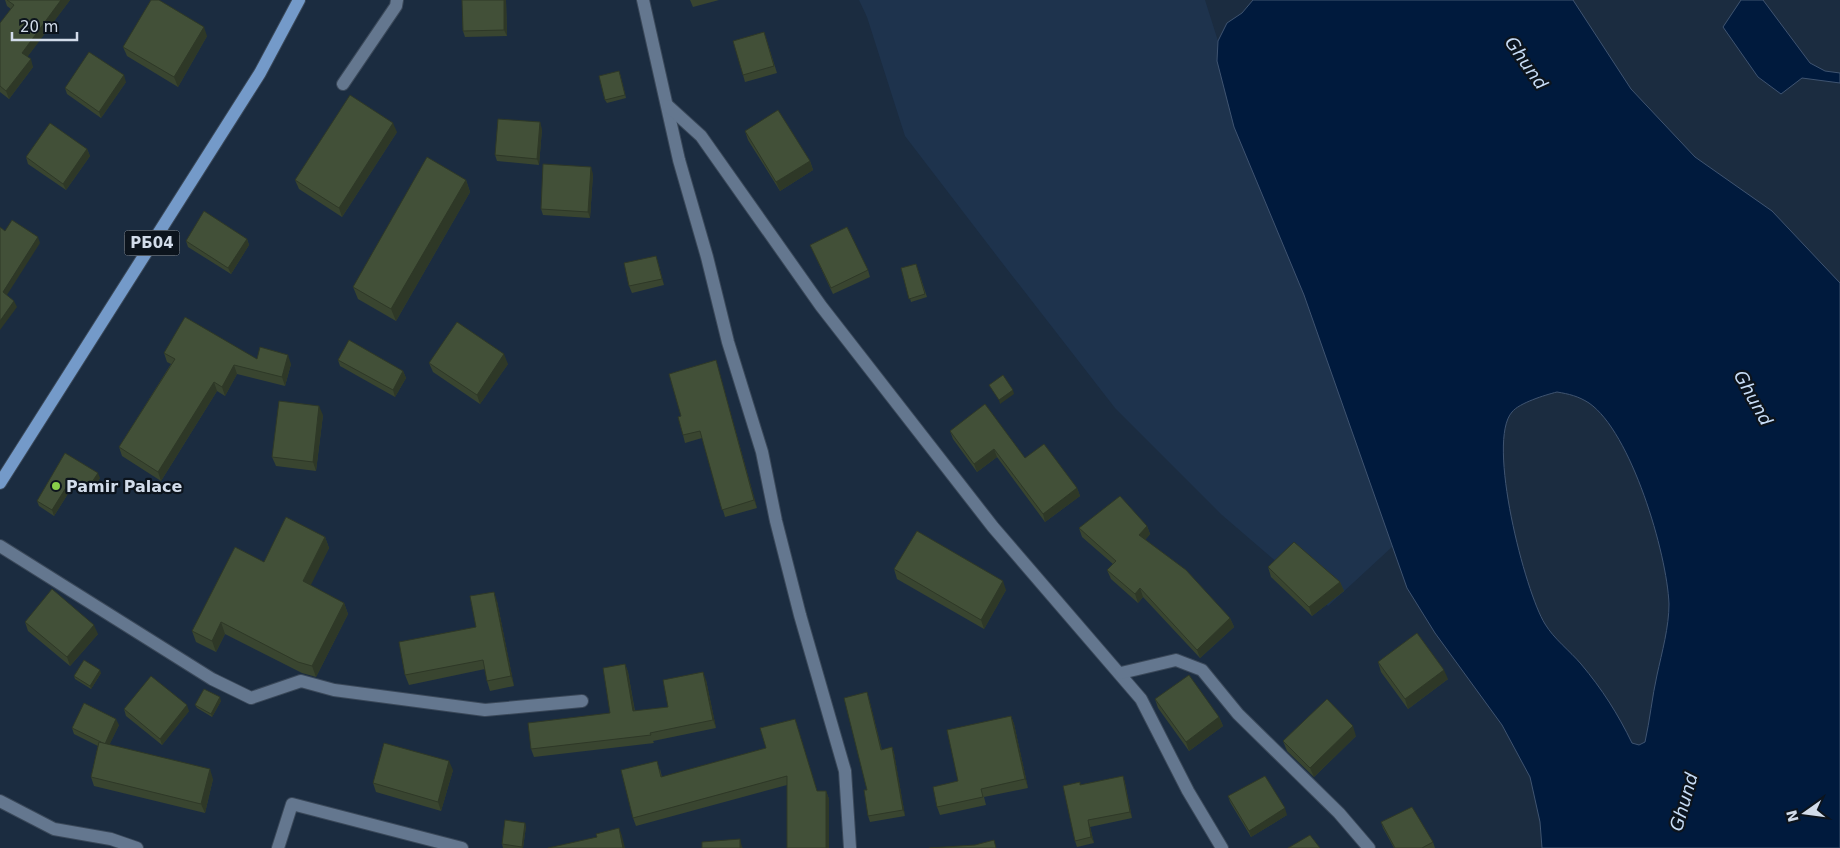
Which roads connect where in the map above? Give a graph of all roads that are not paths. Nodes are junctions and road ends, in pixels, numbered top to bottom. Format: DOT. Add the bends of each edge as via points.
graph roads {
  1 [pos="299,0"];
  2 [pos="397,0"];
  3 [pos="643,0"];
  4 [pos="344,84"];
  5 [pos="668,106"];
  6 [pos="0,483"];
  7 [pos="0,546"];
  8 [pos="1120,673"];
  9 [pos="582,701"];
  10 [pos="0,802"];
  11 [pos="137,848"];
  12 [pos="278,848"];
  13 [pos="462,848"];
  14 [pos="850,848"];
  15 [pos="1222,848"];
  16 [pos="1369,848"];
  1 -- 6 [label="main road, РБ04" via="260,73"];
  2 -- 4 [label="street"];
  3 -- 5 [label="street"];
  5 -- 8 [label="street" via="701,136 816,299 993,527"];
  5 -- 14 [label="street" via="678,160 762,452 800,615 846,771"];
  7 -- 9 [label="street" via="203,674 251,698 301,682 334,690 485,710"];
  8 -- 15 [label="street" via="1141,699 1188,791"];
  8 -- 16 [label="street" via="1176,660 1202,670 1238,714 1339,813"];
  10 -- 11 [label="street" via="54,829 111,839"];
  12 -- 13 [label="street" via="292,804"];
}
